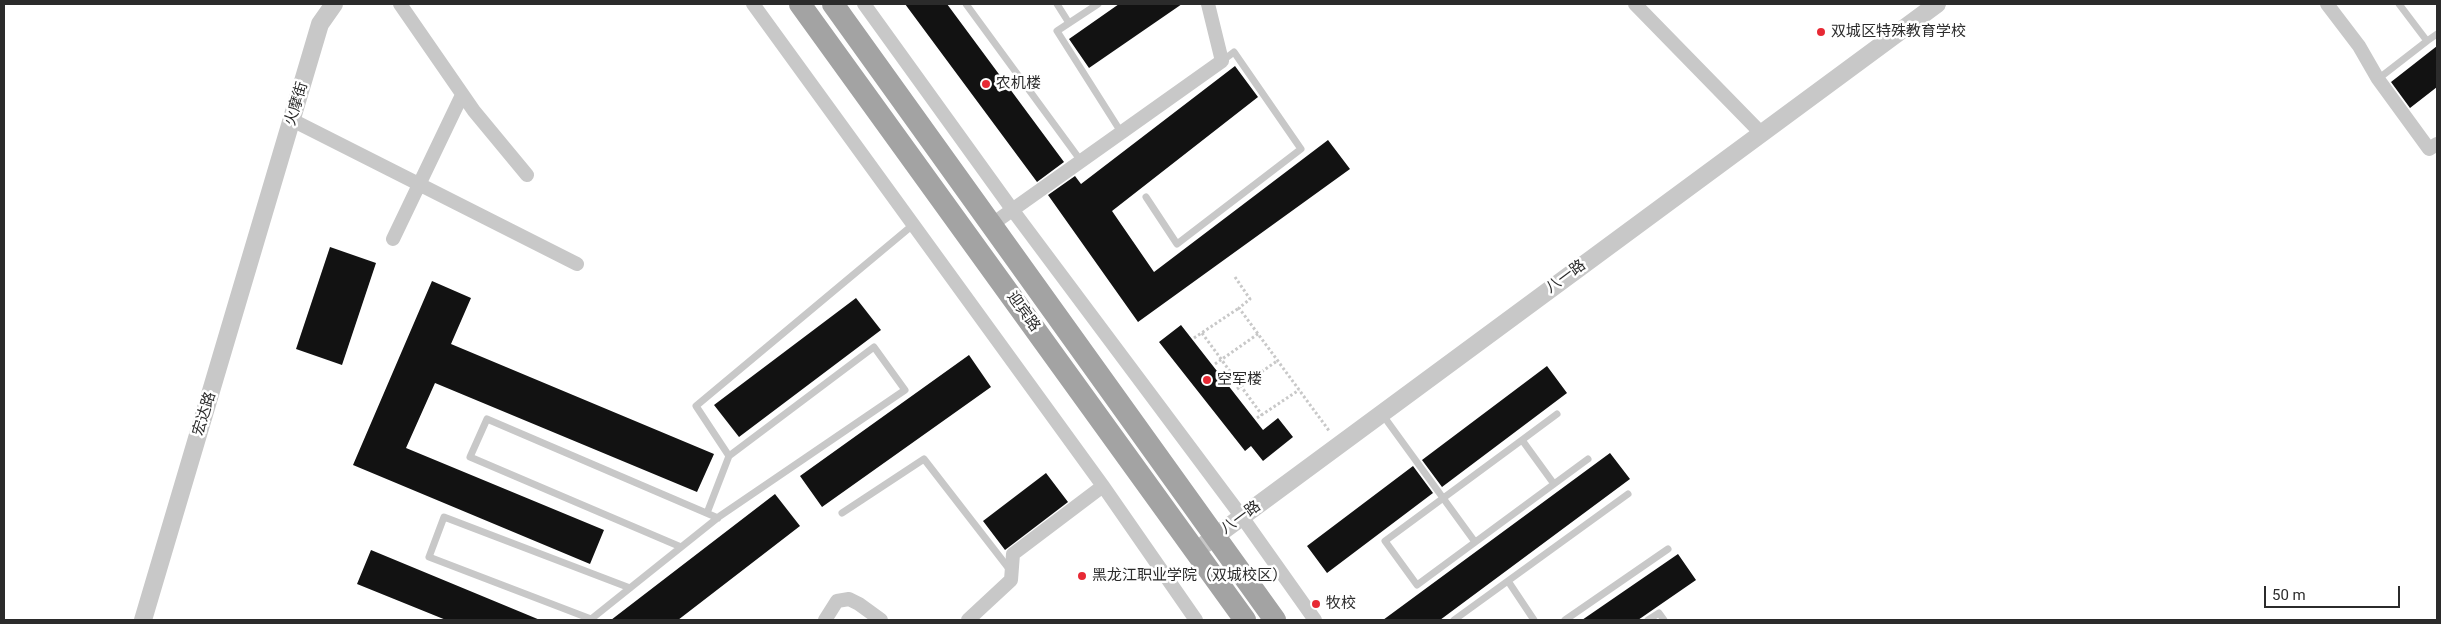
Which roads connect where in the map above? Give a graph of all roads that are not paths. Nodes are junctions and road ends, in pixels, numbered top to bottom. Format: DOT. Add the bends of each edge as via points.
graph roads {
  1 [pos="334,4"];
  2 [pos="400,4"];
  3 [pos="754,4"];
  4 [pos="833,4"];
  5 [pos="864,4"];
  6 [pos="966,4"];
  7 [pos="1057,4"];
  8 [pos="1098,4"];
  9 [pos="1208,4"];
  10 [pos="1637,4"];
  11 [pos="1937,4"];
  12 [pos="2327,4"];
  13 [pos="2400,4"];
  14 [pos="810,8"];
  15 [pos="1069,23"];
  16 [pos="2437,34"];
  17 [pos="2427,41"];
  18 [pos="1222,61"];
  19 [pos="2378,79"];
  20 [pos="462,95"];
  21 [pos="292,120"];
  22 [pos="1121,132"];
  23 [pos="1761,133"];
  24 [pos="2437,144"];
  25 [pos="1081,161"];
  26 [pos="527,174"];
  27 [pos="418,183"];
  28 [pos="1146,198"];
  29 [pos="266,207"];
  30 [pos="1012,209"];
  31 [pos="914,224"];
  32 [pos="991,225"];
  33 [pos="393,239"];
  34 [pos="577,264"];
  35 [pos="1382,414"];
  36 [pos="1557,414"];
  37 [pos="1522,440"];
  38 [pos="729,456"];
  39 [pos="1588,459"];
  40 [pos="1554,484"];
  41 [pos="1104,486"];
  42 [pos="1628,494"];
  43 [pos="1443,498"];
  44 [pos="707,513"];
  45 [pos="842,513"];
  46 [pos="1242,517"];
  47 [pos="718,518"];
  48 [pos="1215,537"];
  49 [pos="1475,542"];
  50 [pos="681,547"];
  51 [pos="1668,549"];
  52 [pos="1196,551"];
  53 [pos="1012,572"];
  54 [pos="1508,581"];
  55 [pos="630,588"];
  56 [pos="143,620"];
  57 [pos="591,620"];
  58 [pos="825,620"];
  59 [pos="881,620"];
  60 [pos="968,620"];
  61 [pos="1196,620"];
  62 [pos="1245,620"];
  63 [pos="1275,620"];
  64 [pos="1315,620"];
  65 [pos="1454,620"];
  66 [pos="1534,620"];
  67 [pos="1565,620"];
  68 [pos="1648,620"];
  69 [pos="1664,620"];
  1 -- 21 [label="street, 火摩街" via="320,24"];
  2 -- 20 [label="street"];
  3 -- 31 [label="street"];
  4 -- 32 [label="main road, 迎宾路"];
  5 -- 30 [label="street"];
  6 -- 25 [label="lane"];
  7 -- 15 [label="lane"];
  8 -- 15 [label="lane"];
  9 -- 18 [label="street"];
  10 -- 23 [label="street"];
  11 -- 23 [label="street, 八一路"];
  12 -- 19 [label="street" via="2359,46"];
  13 -- 17 [label="lane"];
  14 -- 52 [label="main road, 迎宾路"];
  15 -- 22 [label="lane" via="1058,31"];
  16 -- 17 [label="lane"];
  17 -- 19 [label="lane"];
  18 -- 22 [label="street"];
  18 -- 28 [label="lane" via="1234,52 1301,149 1177,244"];
  19 -- 24 [label="street" via="2430,150"];
  20 -- 26 [label="street"];
  20 -- 27 [label="street"];
  21 -- 27 [label="street"];
  21 -- 29 [label="street, 火摩街"];
  22 -- 25 [label="street"];
  23 -- 35 [label="street, 八一路"];
  25 -- 30 [label="street"];
  27 -- 33 [label="street"];
  27 -- 34 [label="street"];
  29 -- 56 [label="street, 宏达路"];
  30 -- 32 [label="street"];
  30 -- 46 [label="street"];
  31 -- 38 [label="lane" via="696,406"];
  31 -- 41 [label="street"];
  32 -- 48 [label="main road, 迎宾路"];
  35 -- 43 [label="lane"];
  35 -- 46 [label="street, 八一路"];
  36 -- 37 [label="lane"];
  37 -- 40 [label="lane"];
  37 -- 43 [label="lane"];
  38 -- 44 [label="lane"];
  38 -- 47 [label="lane" via="874,347 905,390"];
  39 -- 40 [label="lane"];
  40 -- 49 [label="lane"];
  41 -- 53 [label="street" via="1013,554"];
  41 -- 61 [label="street"];
  42 -- 54 [label="lane"];
  43 -- 49 [label="lane"];
  43 -- 49 [label="lane" via="1384,541 1417,585"];
  44 -- 47 [label="lane"];
  44 -- 50 [label="lane" via="486,419 470,457"];
  45 -- 53 [label="lane" via="924,459"];
  46 -- 48 [label="street, 八一路"];
  46 -- 64 [label="street"];
  47 -- 50 [label="lane"];
  48 -- 52 [label="street, 八一路"];
  48 -- 63 [label="main road, 迎宾路"];
  50 -- 55 [label="lane"];
  51 -- 67 [label="lane"];
  52 -- 62 [label="main road, 迎宾路"];
  53 -- 60 [label="street" via="1011,580"];
  54 -- 65 [label="lane"];
  54 -- 66 [label="lane"];
  55 -- 57 [label="lane"];
  55 -- 57 [label="lane" via="444,517 429,557"];
  58 -- 59 [label="street" via="837,601 848,599"];
  68 -- 69 [label="lane" via="1659,613"];
}
